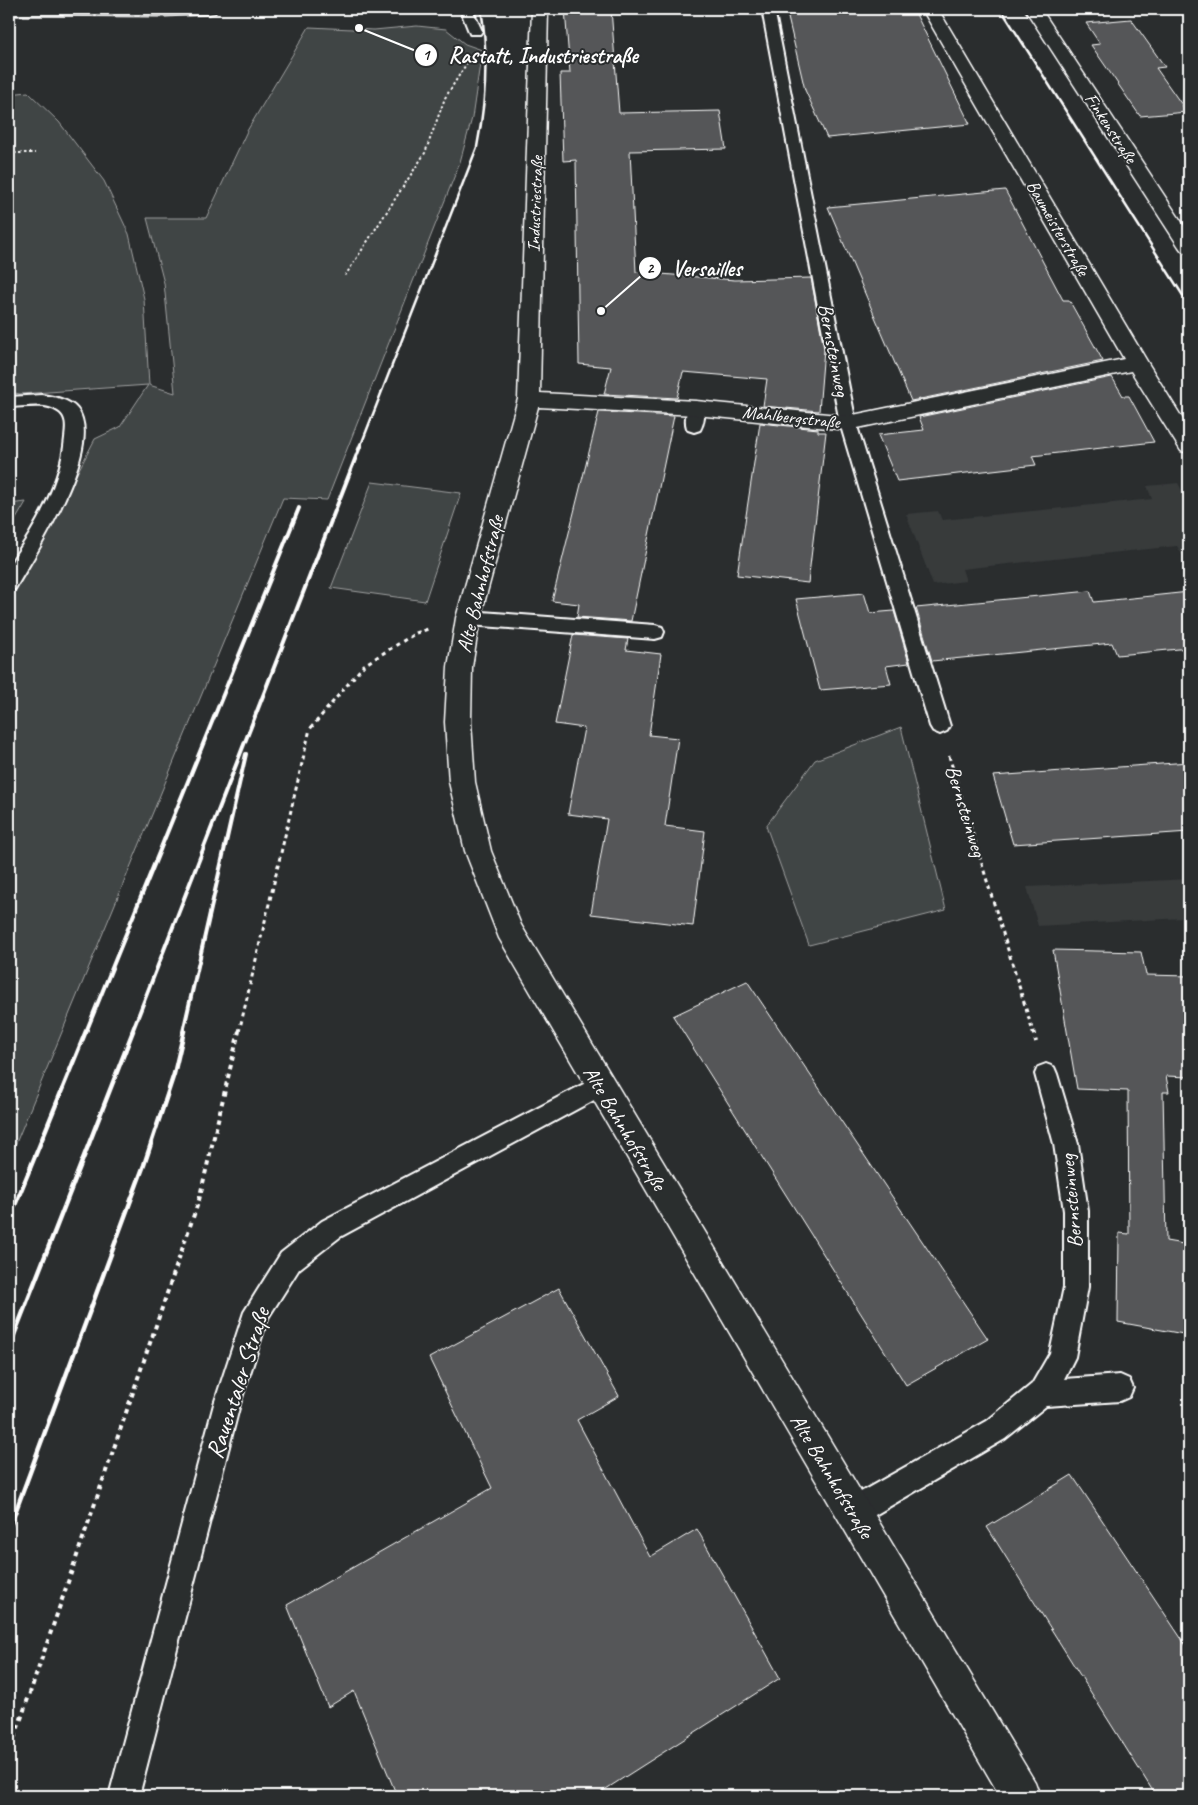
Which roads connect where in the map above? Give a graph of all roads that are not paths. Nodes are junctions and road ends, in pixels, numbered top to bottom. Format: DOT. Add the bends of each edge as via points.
graph roads {
  1 [pos="208,9"];
  2 [pos="466,9"];
  3 [pos="540,9"];
  4 [pos="768,9"];
  5 [pos="930,9"];
  6 [pos="1033,9"];
  7 [pos="9,10"];
  8 [pos="164,10"];
  9 [pos="475,31"];
  10 [pos="1189,247"];
  11 [pos="1137,363"];
  12 [pos="530,398"];
  13 [pos="9,402"];
  14 [pos="848,423"];
  15 [pos="1189,446"];
  16 [pos="9,584"];
  17 [pos="468,618"];
  18 [pos="655,632"];
  19 [pos="940,726"];
  20 [pos="1046,1074"];
  21 [pos="600,1086"];
  22 [pos="1120,1388"];
  23 [pos="1041,1393"];
  24 [pos="853,1512"];
  25 [pos="124,1796"];
  26 [pos="1021,1796"];
  1 -- 8 [label="street"];
  2 -- 9 [label="lane"];
  3 -- 12 [label="street, Industriestraße"];
  4 -- 14 [label="lane, Bernsteinweg"];
  5 -- 11 [label="street, Baumeisterstraße"];
  6 -- 10 [label="street, Finkenstraße"];
  7 -- 8 [label="street"];
  11 -- 14 [label="street, Mahlbergstraße"];
  11 -- 15 [label="street, Baumeisterstraße"];
  12 -- 14 [label="street, Mahlbergstraße" via="695,417"];
  12 -- 17 [label="street, Alte Bahnhofstraße"];
  13 -- 16 [label="lane" via="59,404 70,412 75,427 60,494"];
  14 -- 19 [label="lane, Bernsteinweg"];
  17 -- 18 [label="lane"];
  17 -- 21 [label="street, Alte Bahnhofstraße" via="460,666 458,722 462,782 478,851 509,930"];
  20 -- 23 [label="lane, Bernsteinweg" via="1066,1144 1076,1211 1076,1287 1062,1357"];
  21 -- 24 [label="street, Alte Bahnhofstraße"];
  21 -- 25 [label="lane, Rauentaler Straße" via="331,1229 290,1261 257,1312 227,1404"];
  22 -- 23 [label="lane"];
  23 -- 24 [label="lane, Bernsteinweg" via="996,1430"];
  24 -- 26 [label="street, Alte Bahnhofstraße"];
}
